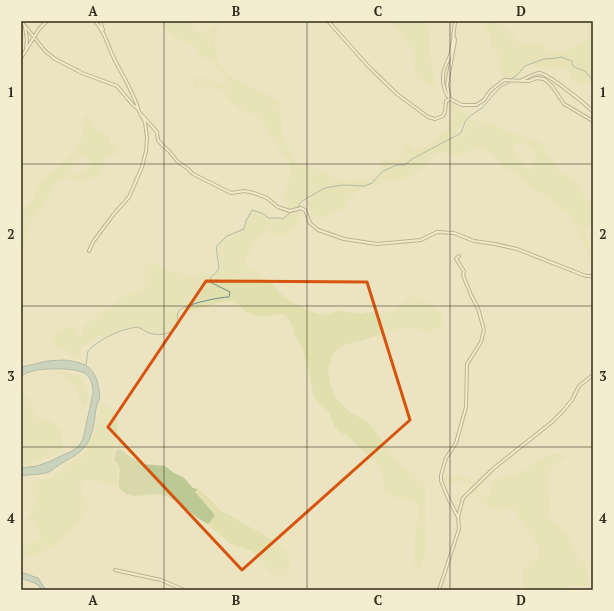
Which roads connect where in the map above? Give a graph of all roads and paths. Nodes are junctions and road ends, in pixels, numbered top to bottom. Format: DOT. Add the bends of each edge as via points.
graph roads {
  1 [pos="21,21"];
  2 [pos="47,21"];
  3 [pos="96,21"];
  4 [pos="100,21"];
  5 [pos="328,21"];
  6 [pos="455,21"];
  7 [pos="24,26"];
  8 [pos="103,31"];
  9 [pos="453,34"];
  10 [pos="35,37"];
  11 [pos="25,50"];
  12 [pos="21,58"];
  13 [pos="521,81"];
  14 [pos="450,99"];
  15 [pos="138,109"];
  16 [pos="593,112"];
  17 [pos="141,114"];
  18 [pos="593,121"];
  19 [pos="89,251"];
  20 [pos="459,256"];
  21 [pos="593,276"];
  22 [pos="593,375"];
  23 [pos="458,517"];
  24 [pos="115,570"];
  25 [pos="184,590"];
  26 [pos="440,590"];
  1 -- 7 [label="street"];
  2 -- 10 [label="street"];
  3 -- 8 [label="street"];
  4 -- 8 [label="street"];
  5 -- 14 [label="street" via="369,68 401,98 428,117 435,119 443,116 446,101"];
  6 -- 9 [label="street"];
  7 -- 10 [label="street"];
  7 -- 11 [label="street" via="27,39"];
  8 -- 15 [label="street"];
  9 -- 14 [label="street" via="455,40 447,85"];
  9 -- 14 [label="street" via="443,86"];
  10 -- 11 [label="street"];
  10 -- 15 [label="street" via="45,51 55,59 117,86"];
  11 -- 12 [label="street"];
  13 -- 14 [label="street" via="504,80 476,105 462,105"];
  13 -- 16 [label="street" via="541,73"];
  13 -- 18 [label="street" via="544,79 564,104"];
  15 -- 17 [label="street"];
  17 -- 19 [label="street" via="147,138 142,167 129,197 113,215"];
  17 -- 21 [label="street" via="157,132 158,140 163,146 193,174 231,193 254,193 290,211 301,208 310,223 322,232 344,239 377,244 421,240 437,232 454,233 474,241 518,249 586,276"];
  20 -- 23 [label="street" via="456,259 464,271 463,275 477,304 484,330 481,342 467,364 466,408 456,443 446,458 441,475 441,481"];
  22 -- 23 [label="street" via="579,386 572,400 552,422 494,468 463,498"];
  23 -- 26 [label="street" via="459,529"];
  24 -- 25 [label="street" via="161,580"];
}
